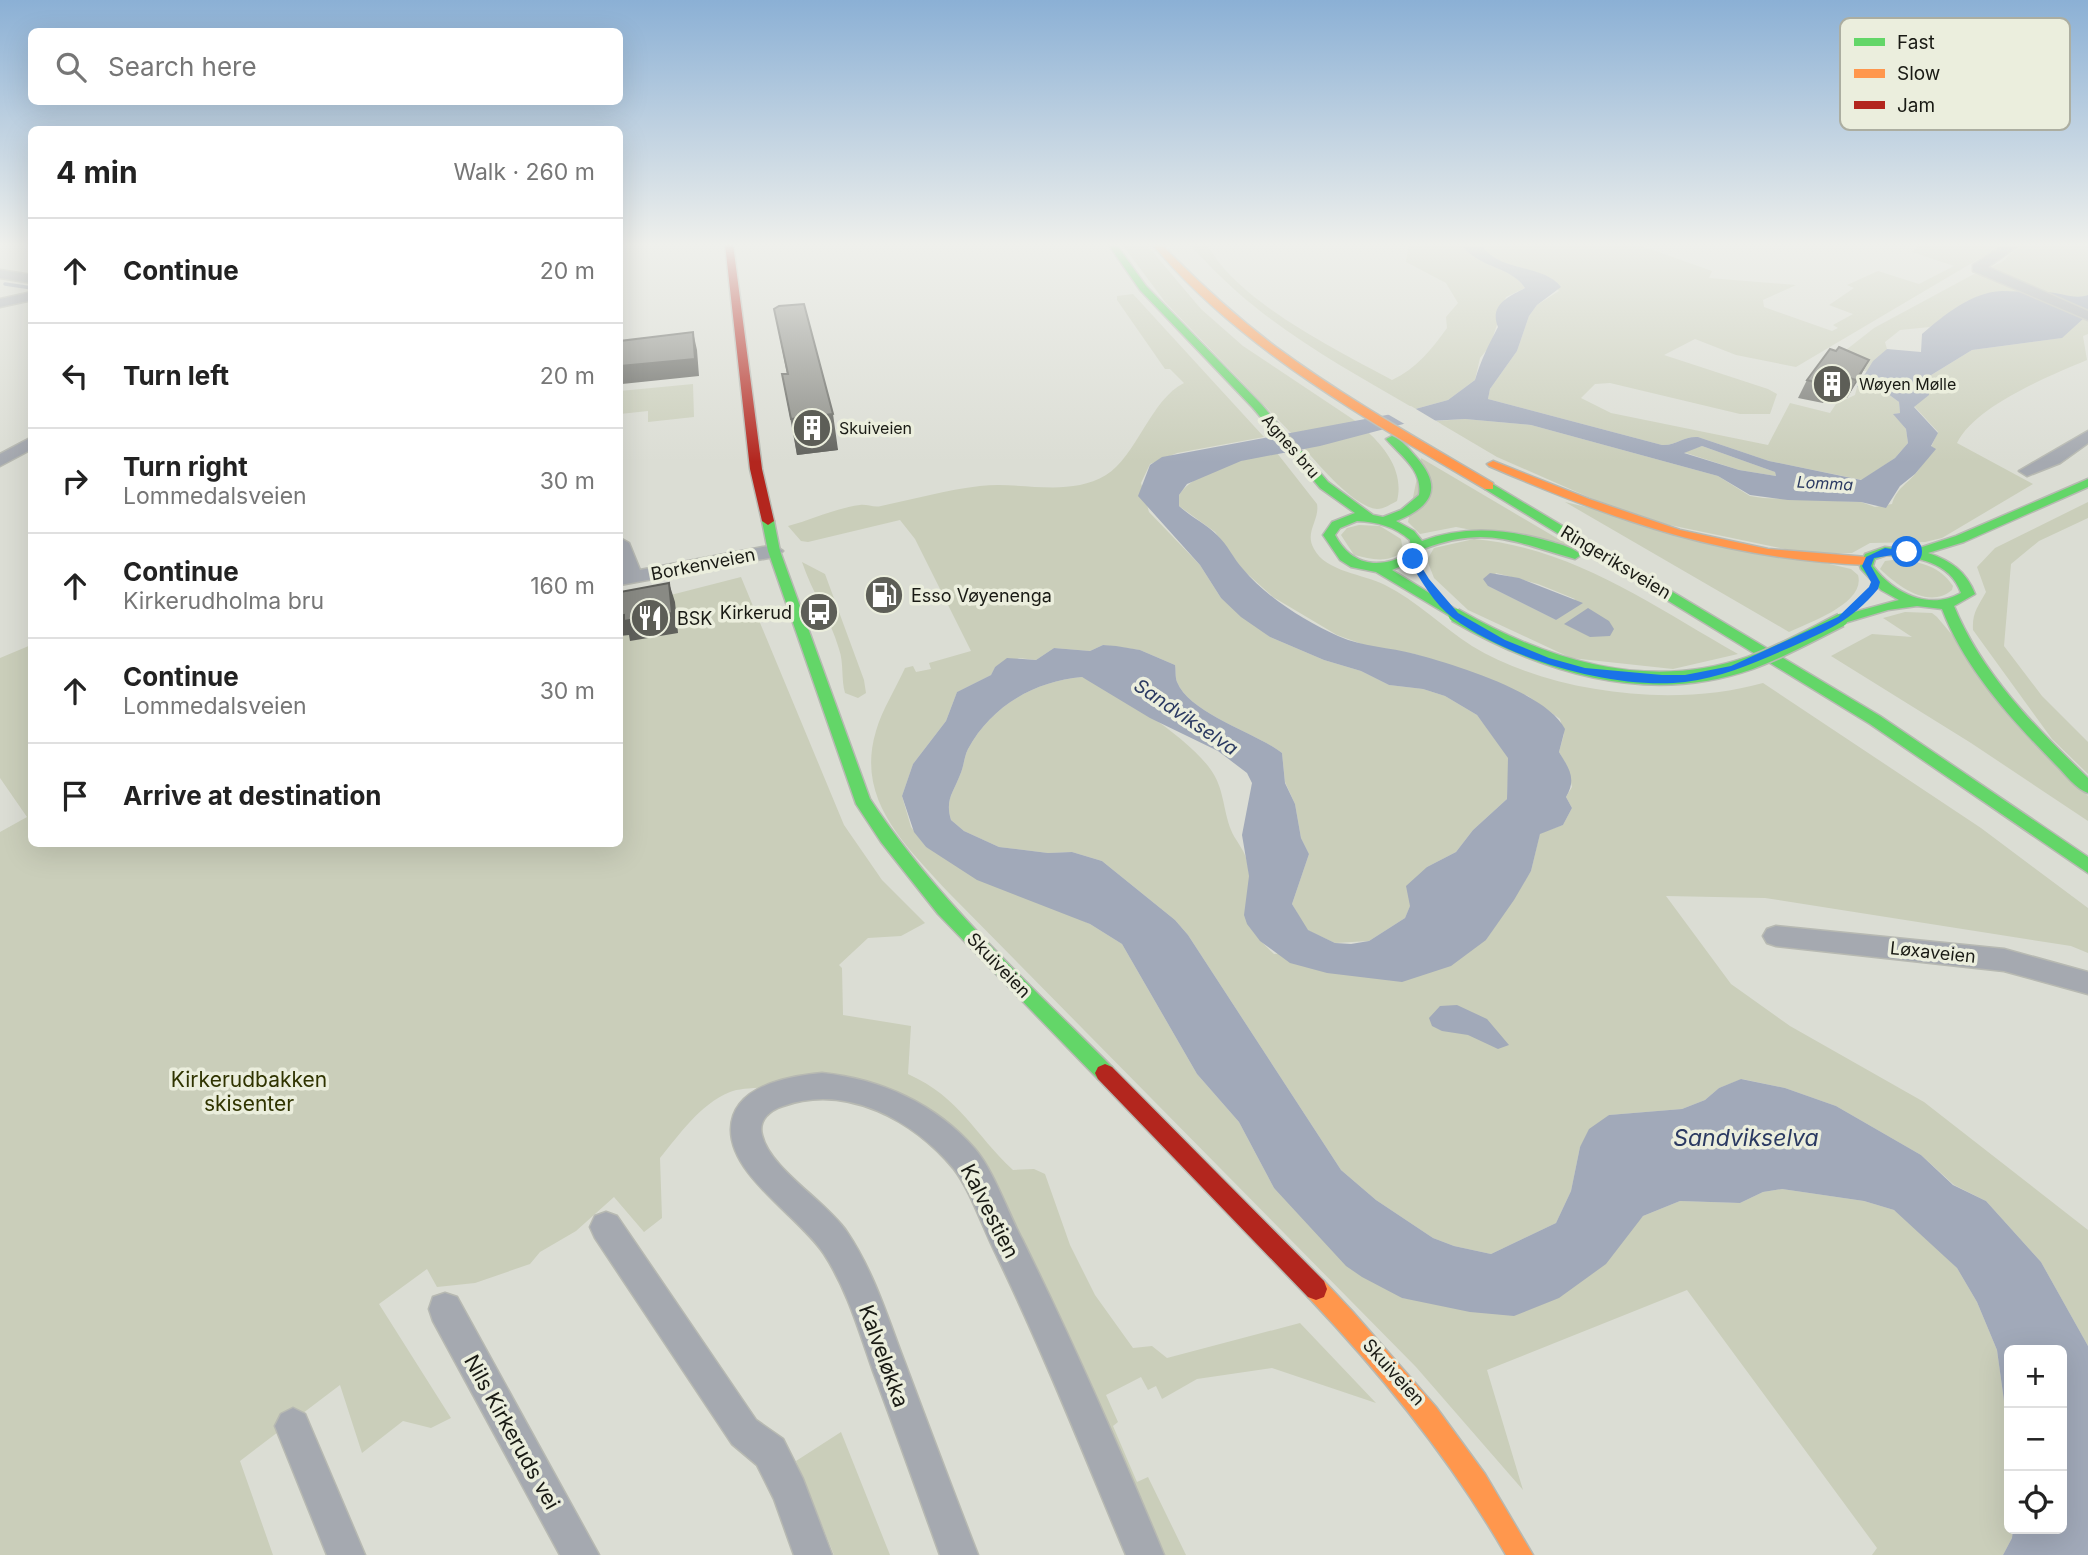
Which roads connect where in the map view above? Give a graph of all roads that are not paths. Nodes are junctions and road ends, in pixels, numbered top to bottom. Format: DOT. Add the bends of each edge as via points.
graph roads {
  1 [pos="738,317"];
  2 [pos="1170,317"];
  3 [pos="1228,317"];
  4 [pos="1253,317"];
  5 [pos="1331,389"];
  6 [pos="1406,417"];
  7 [pos="1428,430"];
  8 [pos="2088,436"];
  9 [pos="28,444"];
  10 [pos="1468,453"];
  11 [pos="0,461"];
  12 [pos="2027,471"];
  13 [pos="2088,483"];
  14 [pos="1324,485"];
  15 [pos="1563,510"];
  16 [pos="1363,514"];
  17 [pos="1337,518"];
  18 [pos="1386,520"];
  19 [pos="1987,529"];
  20 [pos="774,551"];
  21 [pos="1916,554"];
  22 [pos="1416,559"];
  23 [pos="623,560"];
  24 [pos="1867,561"];
  25 [pos="1962,561"];
  26 [pos="1381,569"];
  27 [pos="626,578"];
  28 [pos="1876,582"];
  29 [pos="1917,602"];
  30 [pos="1947,605"];
  31 [pos="1455,615"];
  32 [pos="1842,620"];
  33 [pos="1739,635"];
  34 [pos="1778,638"];
  35 [pos="1813,659"];
  36 [pos="2088,787"];
  37 [pos="2088,866"];
  38 [pos="1776,936"];
  39 [pos="2088,983"];
  40 [pos="774,1179"];
  41 [pos="606,1227"];
  42 [pos="445,1309"];
  43 [pos="293,1426"];
  44 [pos="345,1555"];
  45 [pos="580,1555"];
  46 [pos="813,1555"];
  47 [pos="959,1555"];
  48 [pos="1146,1555"];
  49 [pos="1520,1555"];
  1 -- 20 [label="main road, Skuiveien" via="756,469"];
  2 -- 14 [label="main road, Agnes bru"];
  3 -- 5 [label="main road, Ringeriksveien"];
  4 -- 6 [label="main road"];
  5 -- 18 [label="main road" via="1414,459 1426,476 1424,505"];
  5 -- 33 [label="main road, Ringeriksveien"];
  7 -- 10 [label="main road, Ringeriksveien"];
  8 -- 12 [label="street"];
  9 -- 11 [label="street"];
  10 -- 15 [label="main road, Ringeriksveien"];
  10 -- 24 [label="main road" via="1582,503 1687,538 1786,557"];
  13 -- 19 [label="main road"];
  14 -- 16 [label="main road, Agnes bru"];
  14 -- 17 [label="main road, Agnes bru"];
  16 -- 17 [label="main road"];
  16 -- 18 [label="main road"];
  17 -- 26 [label="main road" via="1328,538 1338,555"];
  18 -- 22 [label="main road" via="1409,531"];
  19 -- 21 [label="main road"];
  19 -- 25 [label="main road"];
  20 -- 27 [label="street, Borkenveien"];
  20 -- 49 [label="main road, Skuiveien" via="862,800 898,857 1416,1396 1458,1449"];
  21 -- 24 [label="main road" via="1885,551"];
  21 -- 25 [label="main road"];
  22 -- 26 [label="main road"];
  22 -- 31 [label="main road"];
  22 -- 33 [label="main road" via="1441,536 1467,532 1535,541 1571,553"];
  23 -- 27 [label="street, Borkenveien"];
  24 -- 28 [label="main road"];
  25 -- 30 [label="main road" via="1968,594"];
  26 -- 31 [label="main road"];
  28 -- 29 [label="main road"];
  28 -- 32 [label="main road"];
  29 -- 30 [label="main road"];
  29 -- 32 [label="main road"];
  30 -- 36 [label="main road" via="1955,627 2000,695"];
  31 -- 32 [label="main road, bridge" via="1545,661 1611,676 1662,679 1734,668"];
  33 -- 37 [label="main road, Ringeriksveien" via="1938,761"];
  34 -- 35 [label="main road"];
  38 -- 39 [label="street, Løxaveien" via="2004,960"];
  40 -- 47 [label="street, Kalveløkka" via="823,1226 855,1276"];
  40 -- 48 [label="street, Kalvestien" via="750,1142 748,1119 764,1100 815,1086 843,1087 887,1101 951,1143 967,1162 1009,1246"];
  41 -- 46 [label="street" via="744,1432 770,1452"];
  42 -- 45 [label="street, Nils Kirkeruds vei"];
  43 -- 44 [label="street"];
}
